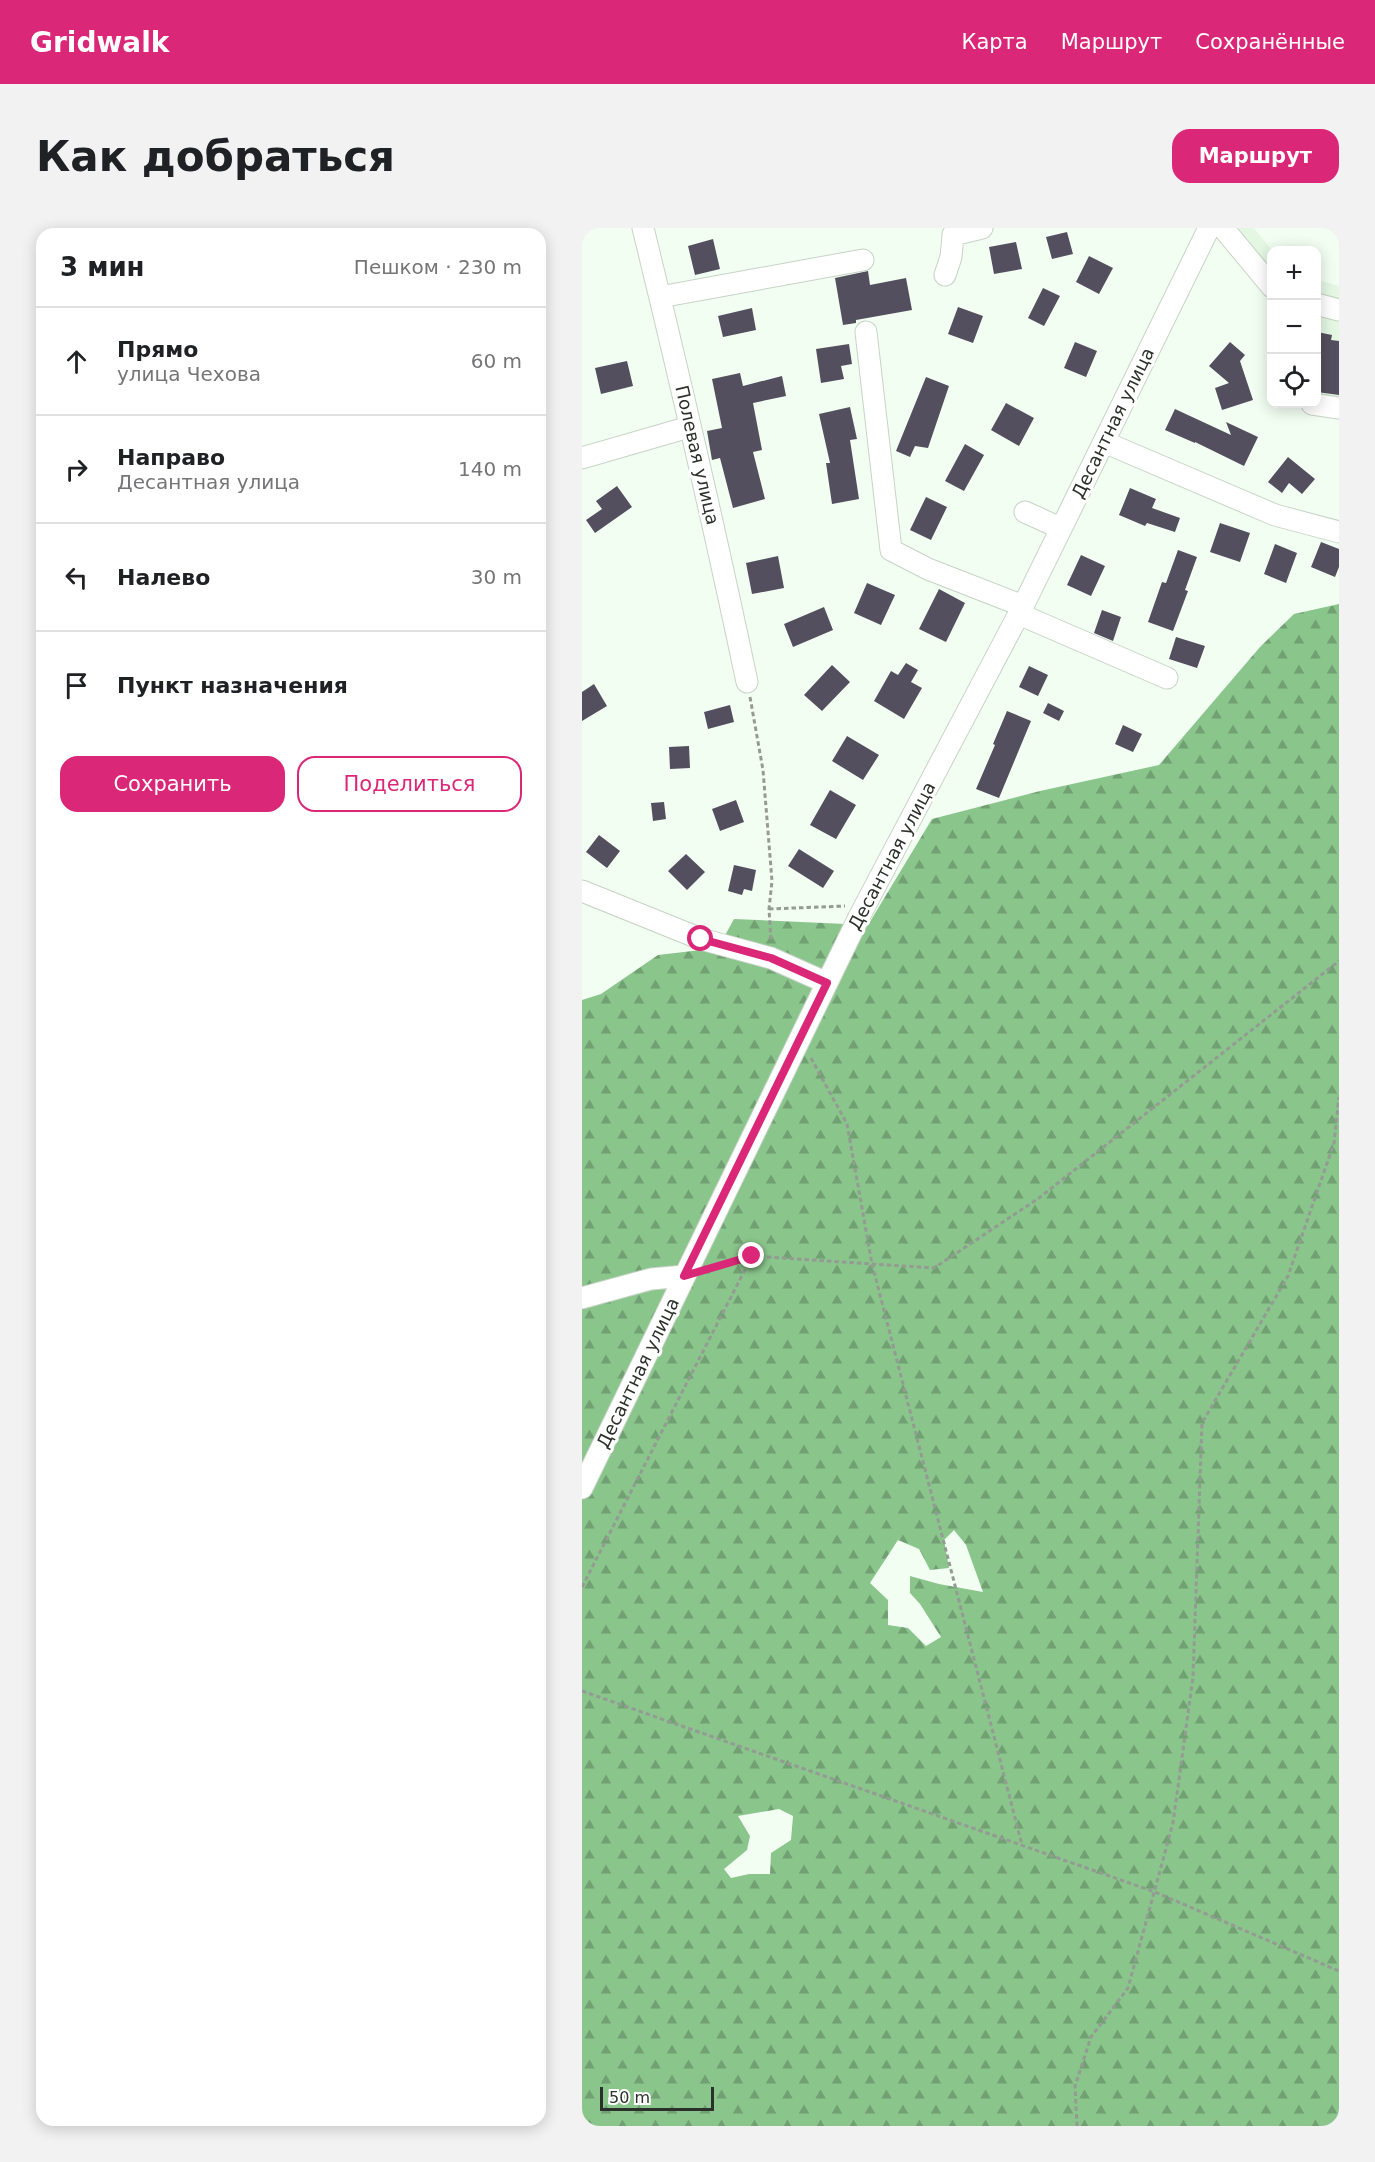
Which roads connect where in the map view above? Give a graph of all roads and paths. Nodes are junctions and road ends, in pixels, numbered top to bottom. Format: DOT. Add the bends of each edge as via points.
graph roads {
  1 [pos="643,228"];
  2 [pos="982,228"];
  3 [pos="1211,228"];
  4 [pos="863,260"];
  5 [pos="945,275"];
  6 [pos="1267,281"];
  7 [pos="660,297"];
  8 [pos="1321,305"];
  9 [pos="1339,310"];
  10 [pos="866,332"];
  11 [pos="1321,405"];
  12 [pos="1339,408"];
  13 [pos="689,427"];
  14 [pos="1104,442"];
  15 [pos="582,458"];
  16 [pos="1024,512"];
  17 [pos="1060,528"];
  18 [pos="1339,532"];
  19 [pos="1021,610"];
  20 [pos="1167,678"];
  21 [pos="747,682"];
  22 [pos="582,891"];
  23 [pos="769,909"];
  24 [pos="859,918"];
  25 [pos="771,958"];
  26 [pos="1339,961"];
  27 [pos="827,983"];
  28 [pos="800,1038"];
  29 [pos="1339,1097"];
  30 [pos="752,1256"];
  31 [pos="872,1264"];
  32 [pos="684,1276"];
  33 [pos="582,1298"];
  34 [pos="582,1488"];
  35 [pos="582,1587"];
  36 [pos="582,1691"];
  37 [pos="1022,1845"];
  38 [pos="1155,1892"];
  39 [pos="1339,1971"];
  40 [pos="1077,2126"];
  1 -- 7 [label="street, Полевая улица"];
  2 -- 5 [label="street" via="953,235"];
  3 -- 6 [label="street"];
  3 -- 14 [label="street, Десантная улица"];
  4 -- 7 [label="street"];
  7 -- 13 [label="street, Полевая улица"];
  8 -- 9 [label="street"];
  10 -- 19 [label="street" via="891,550"];
  11 -- 12 [label="street"];
  13 -- 15 [label="street"];
  13 -- 21 [label="street, Полевая улица"];
  14 -- 17 [label="street, Десантная улица"];
  14 -- 18 [label="street" via="1275,515"];
  16 -- 17 [label="street"];
  17 -- 19 [label="street, Десантная улица"];
  19 -- 20 [label="street"];
  19 -- 24 [label="street, Десантная улица"];
  21 -- 23 [label="path" via="763,770 772,881"];
  22 -- 25 [label="street" via="701,939"];
  23 -- 24 [label="path" via="849,906"];
  23 -- 25 [label="path"];
  24 -- 27 [label="street, Десантная улица"];
  25 -- 27 [label="street"];
  26 -- 31 [label="path" via="1039,1198 934,1268"];
  27 -- 28 [label="street, Десантная улица"];
  28 -- 31 [label="path" via="847,1124"];
  28 -- 32 [label="street, Десантная улица"];
  29 -- 38 [label="path" via="1334,1143 1288,1276 1202,1423 1193,1677 1173,1823"];
  30 -- 31 [label="path"];
  30 -- 32 [label="path"];
  30 -- 35 [label="path"];
  31 -- 37 [label="path"];
  32 -- 33 [label="street" via="651,1279"];
  32 -- 34 [label="street, Десантная улица"];
  36 -- 37 [label="path"];
  37 -- 38 [label="path"];
  38 -- 39 [label="path"];
  38 -- 40 [label="path" via="1128,1988 1091,2037 1084,2056 1075,2086"];
}
